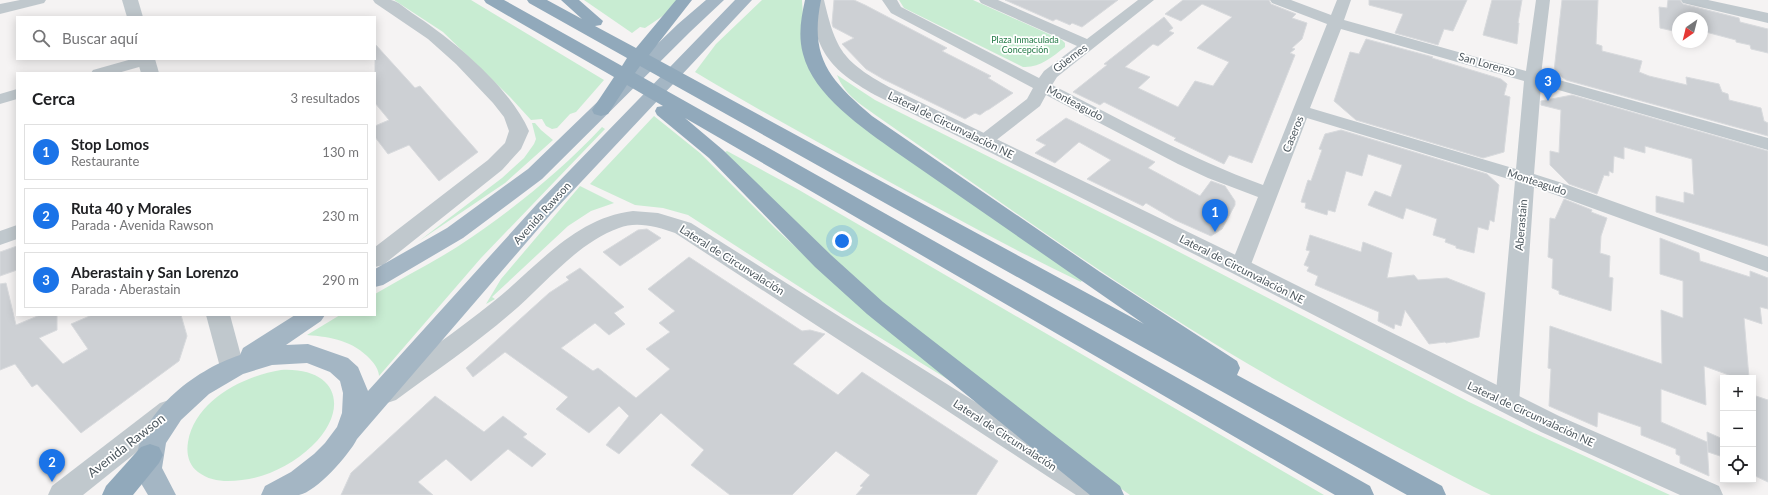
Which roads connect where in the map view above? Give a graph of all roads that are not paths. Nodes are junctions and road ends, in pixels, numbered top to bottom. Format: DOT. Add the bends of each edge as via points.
graph roads {
  1 [pos="38,0"];
  2 [pos="130,0"];
  3 [pos="381,0"];
  4 [pos="492,0"];
  5 [pos="535,0"];
  6 [pos="569,0"];
  7 [pos="684,0"];
  8 [pos="716,0"];
  9 [pos="744,0"];
  10 [pos="815,0"];
  11 [pos="889,0"];
  12 [pos="986,0"];
  13 [pos="1147,0"];
  14 [pos="1277,0"];
  15 [pos="1344,0"];
  16 [pos="1542,0"];
  17 [pos="1688,0"];
  18 [pos="0,9"];
  19 [pos="135,16"];
  20 [pos="1768,18"];
  21 [pos="1336,22"];
  22 [pos="677,24"];
  23 [pos="1088,45"];
  24 [pos="591,57"];
  25 [pos="148,64"];
  26 [pos="104,72"];
  27 [pos="1533,77"];
  28 [pos="1042,86"];
  29 [pos="16,94"];
  30 [pos="0,99"];
  31 [pos="725,106"];
  32 [pos="1302,111"];
  33 [pos="984,141"];
  34 [pos="1768,144"];
  35 [pos="1525,178"];
  36 [pos="1269,194"];
  37 [pos="16,232"];
  38 [pos="0,238"];
  39 [pos="376,258"];
  40 [pos="1768,265"];
  41 [pos="1240,267"];
  42 [pos="376,278"];
  43 [pos="218,316"];
  44 [pos="306,318"];
  45 [pos="235,366"];
  46 [pos="190,394"];
  47 [pos="1507,403"];
  48 [pos="370,405"];
  49 [pos="346,432"];
  50 [pos="1357,454"];
  51 [pos="150,455"];
  52 [pos="282,494"];
  53 [pos="62,495"];
  54 [pos="116,495"];
  55 [pos="162,495"];
  56 [pos="1099,495"];
  57 [pos="1110,495"];
  58 [pos="1360,495"];
  59 [pos="1432,495"];
  60 [pos="1709,495"];
  1 -- 18 [label="street"];
  2 -- 19 [label="street"];
  3 -- 39 [label="street" via="434,35 462,60 500,99 513,116 519,131 514,146 504,158"];
  4 -- 24 [label="highway"];
  5 -- 31 [label="highway"];
  6 -- 31 [label="highway" via="630,45"];
  7 -- 22 [label="highway"];
  8 -- 22 [label="highway"];
  9 -- 48 [label="highway, Avenida Rawson" via="544,209"];
  10 -- 33 [label="street, Lateral de Circunvalación NE" via="828,43 834,53 858,76 882,91"];
  10 -- 50 [label="highway" via="808,26 812,56 819,72 848,105 891,138 1164,326"];
  11 -- 28 [label="street, Monteagudo" via="896,10"];
  12 -- 23 [label="street"];
  13 -- 23 [label="street, Güemes"];
  14 -- 21 [label="street, San Lorenzo"];
  15 -- 21 [label="street, Caseros"];
  16 -- 27 [label="street, Aberastain"];
  17 -- 20 [label="street"];
  21 -- 27 [label="street, San Lorenzo"];
  21 -- 32 [label="street, Caseros"];
  22 -- 42 [label="highway" via="595,115 547,163 499,202 449,236"];
  23 -- 28 [label="street, Güemes" via="1050,74"];
  24 -- 57 [label="highway" via="631,85 716,154 823,261 875,308"];
  24 -- 58 [label="highway"];
  25 -- 26 [label="street"];
  27 -- 34 [label="street, San Lorenzo"];
  27 -- 35 [label="street, Aberastain"];
  28 -- 33 [label="street, Güemes" via="1034,102"];
  28 -- 36 [label="street, Monteagudo" via="1189,162"];
  29 -- 30 [label="street"];
  31 -- 50 [label="highway"];
  32 -- 35 [label="street, Monteagudo"];
  32 -- 36 [label="street, Caseros"];
  33 -- 41 [label="street, Lateral de Circunvalación NE"];
  35 -- 40 [label="street, Monteagudo"];
  35 -- 47 [label="street, Aberastain"];
  36 -- 41 [label="street, Caseros"];
  37 -- 38 [label="street"];
  41 -- 47 [label="street, Lateral de Circunvalación NE"];
  43 -- 45 [label="street"];
  44 -- 45 [label="highway"];
  45 -- 46 [label="highway"];
  45 -- 49 [label="highway" via="284,352 308,352 330,358 345,368 355,384 357,402 352,422"];
  46 -- 51 [label="highway" via="163,423 154,439"];
  46 -- 53 [label="street, Avenida Rawson"];
  47 -- 60 [label="street, Lateral de Circunvalación NE"];
  48 -- 49 [label="highway, Avenida Rawson"];
  48 -- 56 [label="street, Lateral de Circunvalación" via="448,351 587,236 615,221 650,218 683,228"];
  49 -- 52 [label="highway" via="335,450 309,475"];
  50 -- 59 [label="highway"];
  51 -- 54 [label="highway"];
  51 -- 55 [label="highway" via="149,472 155,487"];
}
